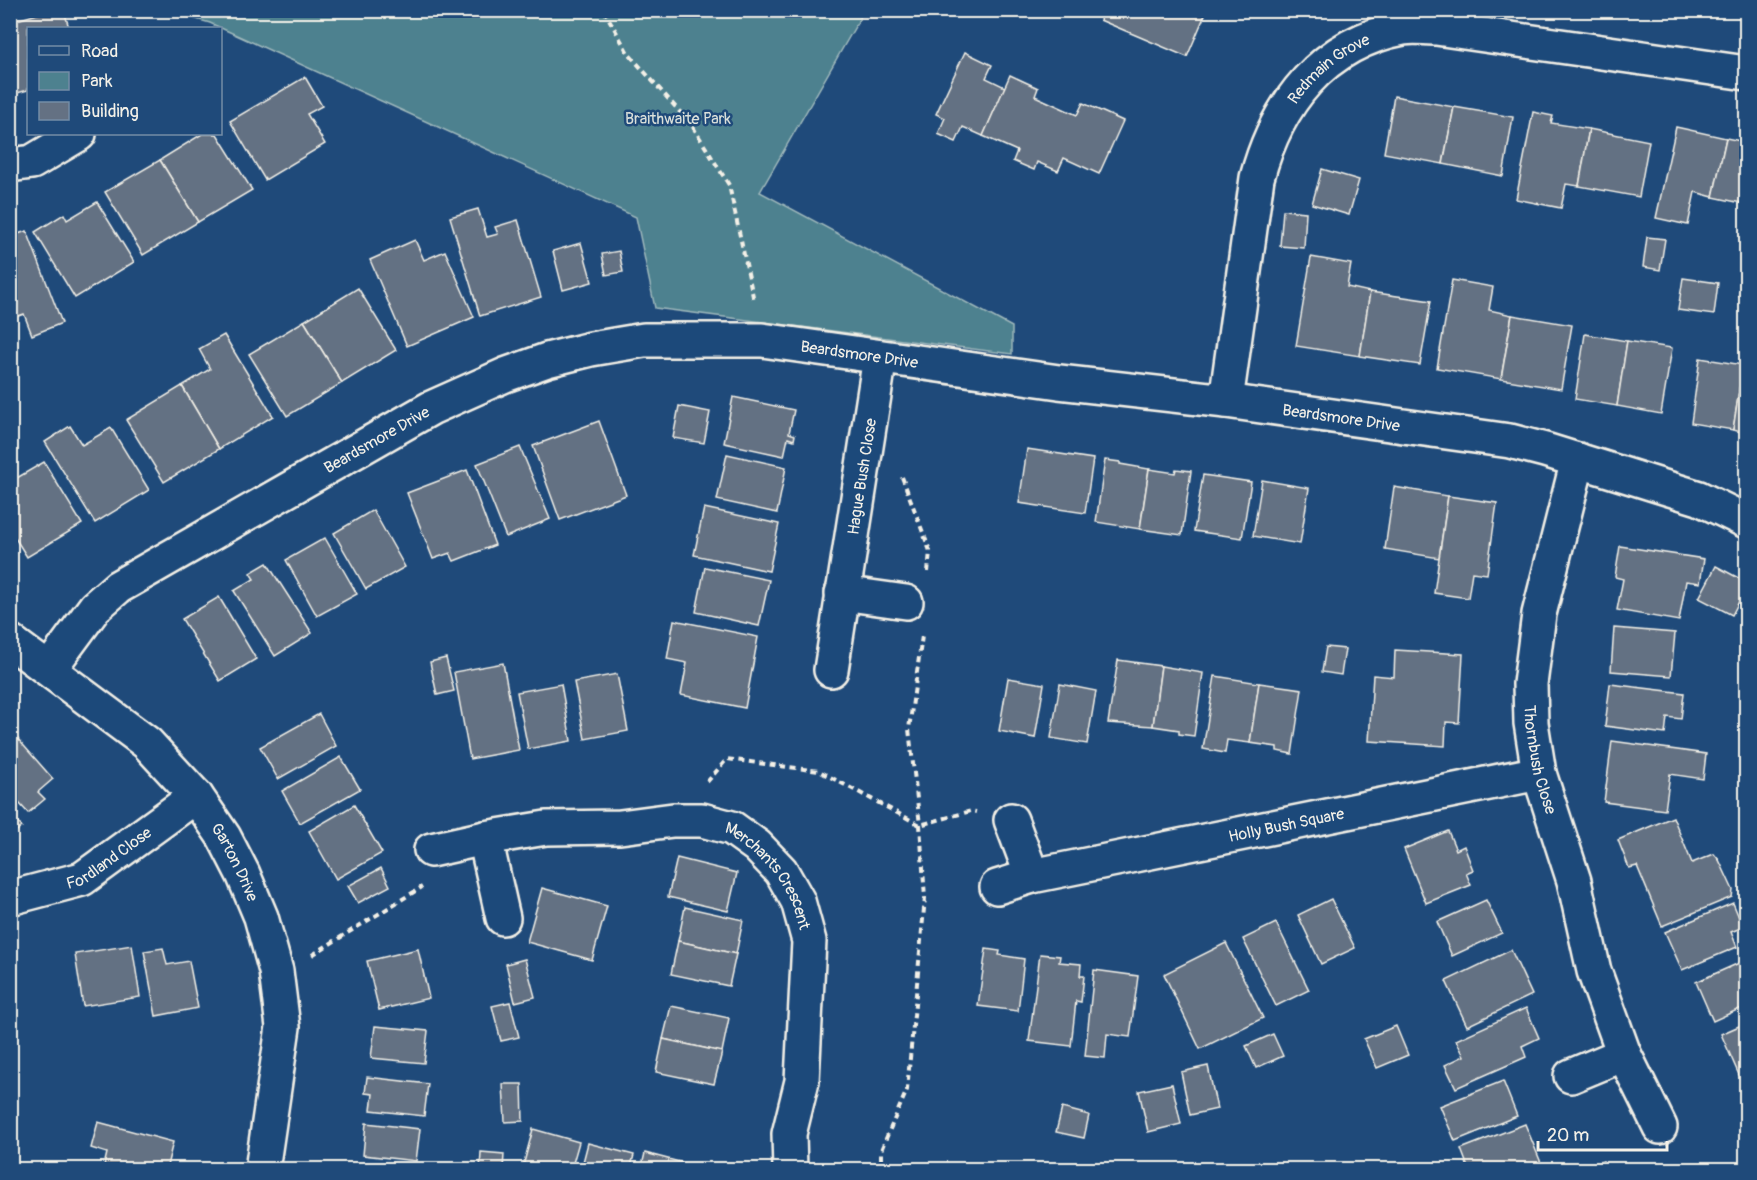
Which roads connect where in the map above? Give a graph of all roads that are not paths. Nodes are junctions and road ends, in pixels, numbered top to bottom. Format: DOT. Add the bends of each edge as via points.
graph roads {
  1 [pos="1437,19"];
  2 [pos="1746,73"];
  3 [pos="77,135"];
  4 [pos="10,165"];
  5 [pos="880,357"];
  6 [pos="1226,401"];
  7 [pos="1578,460"];
  8 [pos="1746,521"];
  9 [pos="917,592"];
  10 [pos="842,593"];
  11 [pos="10,641"];
  12 [pos="50,668"];
  13 [pos="831,670"];
  14 [pos="1539,773"];
  15 [pos="196,796"];
  16 [pos="1011,820"];
  17 [pos="485,838"];
  18 [pos="431,850"];
  19 [pos="1032,876"];
  20 [pos="997,887"];
  21 [pos="10,898"];
  22 [pos="503,918"];
  23 [pos="1624,1054"];
  24 [pos="1571,1076"];
  25 [pos="1660,1127"];
  26 [pos="262,1170"];
  27 [pos="790,1170"];
  1 -- 2 [label="street, Redmain Grove"];
  1 -- 6 [label="street, Redmain Grove" via="1356,44 1329,60 1308,79 1274,127 1257,178"];
  3 -- 4 [label="street" via="32,162"];
  5 -- 6 [label="street, Beardsmore Drive"];
  5 -- 10 [label="street, Hague Bush Close"];
  5 -- 12 [label="street, Beardsmore Drive" via="762,340 644,340 547,360 431,408 118,587 95,608"];
  6 -- 7 [label="street, Beardsmore Drive" via="1510,441"];
  7 -- 8 [label="street, Beardsmore Drive" via="1700,498"];
  7 -- 14 [label="street, Thornbush Close" via="1533,650 1531,723"];
  9 -- 10 [label="street"];
  10 -- 13 [label="street, Hague Bush Close"];
  11 -- 12 [label="street, Garton Drive"];
  12 -- 15 [label="street, Garton Drive" via="147,743"];
  14 -- 19 [label="street, Holly Bush Square"];
  14 -- 23 [label="street, Thornbush Close" via="1574,881 1594,971"];
  15 -- 21 [label="street, Fordland Close" via="82,879"];
  15 -- 26 [label="street, Garton Drive" via="243,874 261,917 276,971 282,1027"];
  16 -- 19 [label="street"];
  17 -- 18 [label="street, Merchants Crescent"];
  17 -- 22 [label="street"];
  17 -- 27 [label="street, Merchants Crescent" via="546,828 702,820 732,828 781,871 798,901 809,941 802,1081 789,1134"];
  19 -- 20 [label="street, Holly Bush Square"];
  23 -- 24 [label="street"];
  23 -- 25 [label="street, Thornbush Close"];
}
